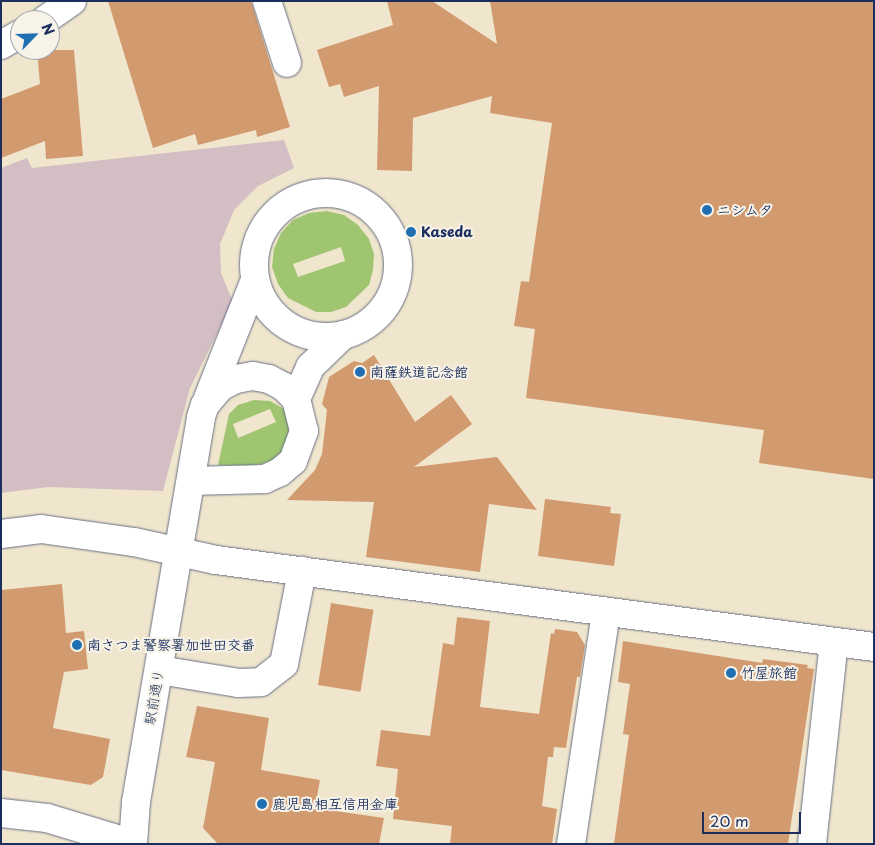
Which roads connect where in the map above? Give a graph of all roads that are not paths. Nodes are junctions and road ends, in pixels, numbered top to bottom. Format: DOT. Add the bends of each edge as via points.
graph roads {
  1 [pos="72,1"];
  2 [pos="267,1"];
  3 [pos="59,10"];
  4 [pos="287,63"];
  5 [pos="255,280"];
  6 [pos="343,335"];
  7 [pos="296,399"];
  8 [pos="206,404"];
  9 [pos="191,481"];
  10 [pos="1,534"];
  11 [pos="180,551"];
  12 [pos="302,571"];
  13 [pos="606,613"];
  14 [pos="834,642"];
  15 [pos="874,647"];
  16 [pos="159,670"];
  17 [pos="1,813"];
  18 [pos="133,844"];
  19 [pos="572,844"];
  20 [pos="812,844"];
  1 -- 3 [label="street"];
  2 -- 4 [label="street"];
  5 -- 6 [label="street" via="263,302 278,319 298,332 321,337"];
  5 -- 6 [label="street" via="254,256 261,233 281,208 294,199 318,192 342,194 364,203 382,219 394,240 398,264 395,288 383,309 366,326"];
  5 -- 8 [label="street"];
  6 -- 7 [label="street" via="310,367"];
  7 -- 8 [label="street" via="284,386 253,376 236,379 220,387"];
  7 -- 9 [label="street" via="304,431 293,461 280,472 265,479"];
  8 -- 9 [label="street"];
  9 -- 11 [label="street, 駅前通り"];
  10 -- 11 [label="street" via="41,529"];
  11 -- 12 [label="street"];
  11 -- 16 [label="street, 駅前通り"];
  12 -- 13 [label="street"];
  12 -- 16 [label="street" via="284,664 261,682 238,683"];
  13 -- 14 [label="street"];
  13 -- 19 [label="street"];
  14 -- 15 [label="street"];
  14 -- 20 [label="street"];
  16 -- 18 [label="street, 駅前通り" via="136,802"];
  17 -- 18 [label="street" via="47,818"];
}
